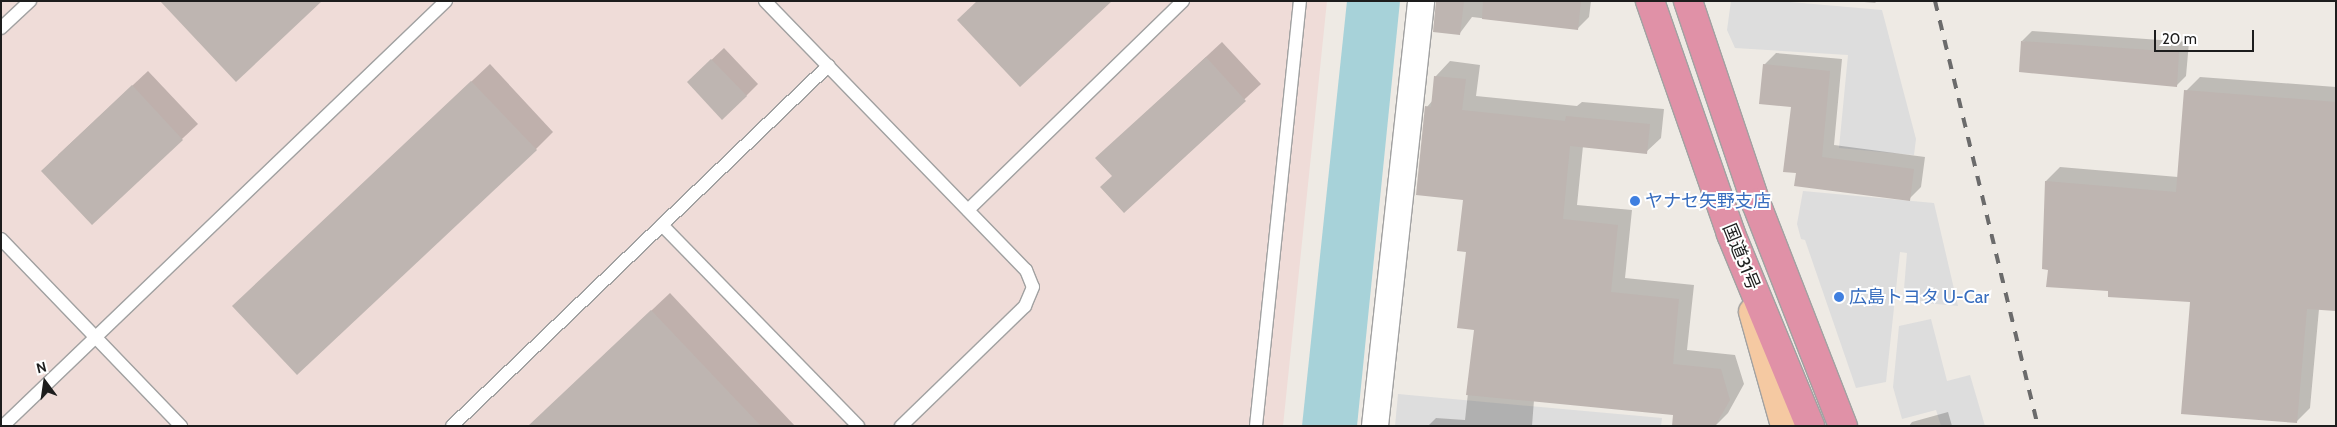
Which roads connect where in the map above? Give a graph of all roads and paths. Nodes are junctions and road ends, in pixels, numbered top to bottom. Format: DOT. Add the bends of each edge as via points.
graph roads {
  1 [pos="30,1"];
  2 [pos="446,1"];
  3 [pos="765,1"];
  4 [pos="1183,1"];
  5 [pos="1300,1"];
  6 [pos="1421,1"];
  7 [pos="1650,1"];
  8 [pos="1688,1"];
  9 [pos="1,28"];
  10 [pos="828,66"];
  11 [pos="968,210"];
  12 [pos="662,225"];
  13 [pos="1731,234"];
  14 [pos="1,240"];
  15 [pos="95,336"];
  16 [pos="3,426"];
  17 [pos="182,426"];
  18 [pos="452,426"];
  19 [pos="858,426"];
  20 [pos="901,426"];
  21 [pos="1256,426"];
  22 [pos="1375,426"];
  23 [pos="1785,426"];
  24 [pos="1810,426"];
  25 [pos="1843,426"];
  1 -- 9 [label="lane"];
  2 -- 15 [label="lane"];
  3 -- 10 [label="lane"];
  4 -- 11 [label="lane"];
  5 -- 21 [label="lane"];
  6 -- 22 [label="street"];
  7 -- 13 [label="highway, 国道31号"];
  8 -- 25 [label="highway, 国道31号" via="1756,203"];
  10 -- 11 [label="lane"];
  10 -- 12 [label="lane"];
  11 -- 20 [label="lane" via="1026,270 1033,287 1025,306"];
  12 -- 18 [label="lane"];
  12 -- 19 [label="lane"];
  13 -- 23 [label="main road"];
  13 -- 24 [label="highway, 国道31号"];
  14 -- 15 [label="lane"];
  15 -- 16 [label="lane"];
  15 -- 17 [label="lane"];
}
